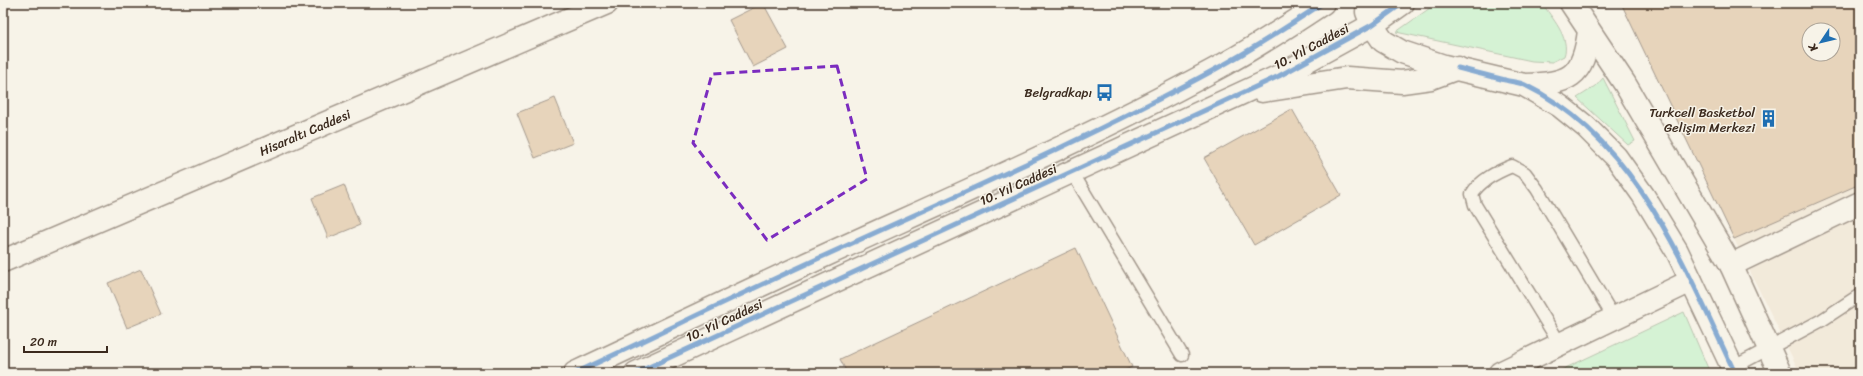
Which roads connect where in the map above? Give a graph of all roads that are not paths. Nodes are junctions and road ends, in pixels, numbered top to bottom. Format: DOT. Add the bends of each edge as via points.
graph roads {
  1 [pos="607,3"];
  2 [pos="1323,3"];
  3 [pos="1368,3"];
  4 [pos="1403,3"];
  5 [pos="1571,3"];
  6 [pos="1372,25"];
  7 [pos="1589,31"];
  8 [pos="1458,68"];
  9 [pos="1524,85"];
  10 [pos="1241,94"];
  11 [pos="1072,172"];
  12 [pos="1860,203"];
  13 [pos="3,261"];
  14 [pos="1731,265"];
  15 [pos="1691,281"];
  16 [pos="1860,295"];
  17 [pos="1614,318"];
  18 [pos="1560,344"];
  19 [pos="1769,349"];
  20 [pos="1182,355"];
  21 [pos="1734,370"];
  22 [pos="575,373"];
  23 [pos="637,373"];
  24 [pos="1500,373"];
  25 [pos="1780,373"];
  1 -- 13 [label="street, Hisaraltı Caddesi"];
  2 -- 22 [label="street, 10. Yıl Caddesi" via="1213,71 1100,128"];
  3 -- 6 [label="street" via="1367,12"];
  4 -- 6 [label="street, 10. Yıl Caddesi"];
  5 -- 7 [label="street"];
  6 -- 8 [label="street" via="1383,41 1402,52"];
  6 -- 10 [label="street, 10. Yıl Caddesi"];
  7 -- 9 [label="street" via="1586,53 1574,73 1562,81"];
  7 -- 14 [label="street" via="1625,84"];
  8 -- 9 [label="street"];
  8 -- 10 [label="street" via="1431,78 1402,82 1347,78"];
  9 -- 15 [label="street" via="1560,106 1616,157 1674,245"];
  10 -- 11 [label="street, 10. Yıl Caddesi"];
  11 -- 20 [label="lane"];
  11 -- 23 [label="street, 10. Yıl Caddesi"];
  12 -- 14 [label="street"];
  14 -- 19 [label="street"];
  15 -- 17 [label="street"];
  15 -- 21 [label="street"];
  16 -- 19 [label="lane" via="1822,320"];
  17 -- 18 [label="street"];
  17 -- 18 [label="lane" via="1525,173 1512,166 1501,170 1477,186 1472,194 1475,205"];
  18 -- 24 [label="street"];
  19 -- 21 [label="lane"];
  19 -- 25 [label="street"];
}
